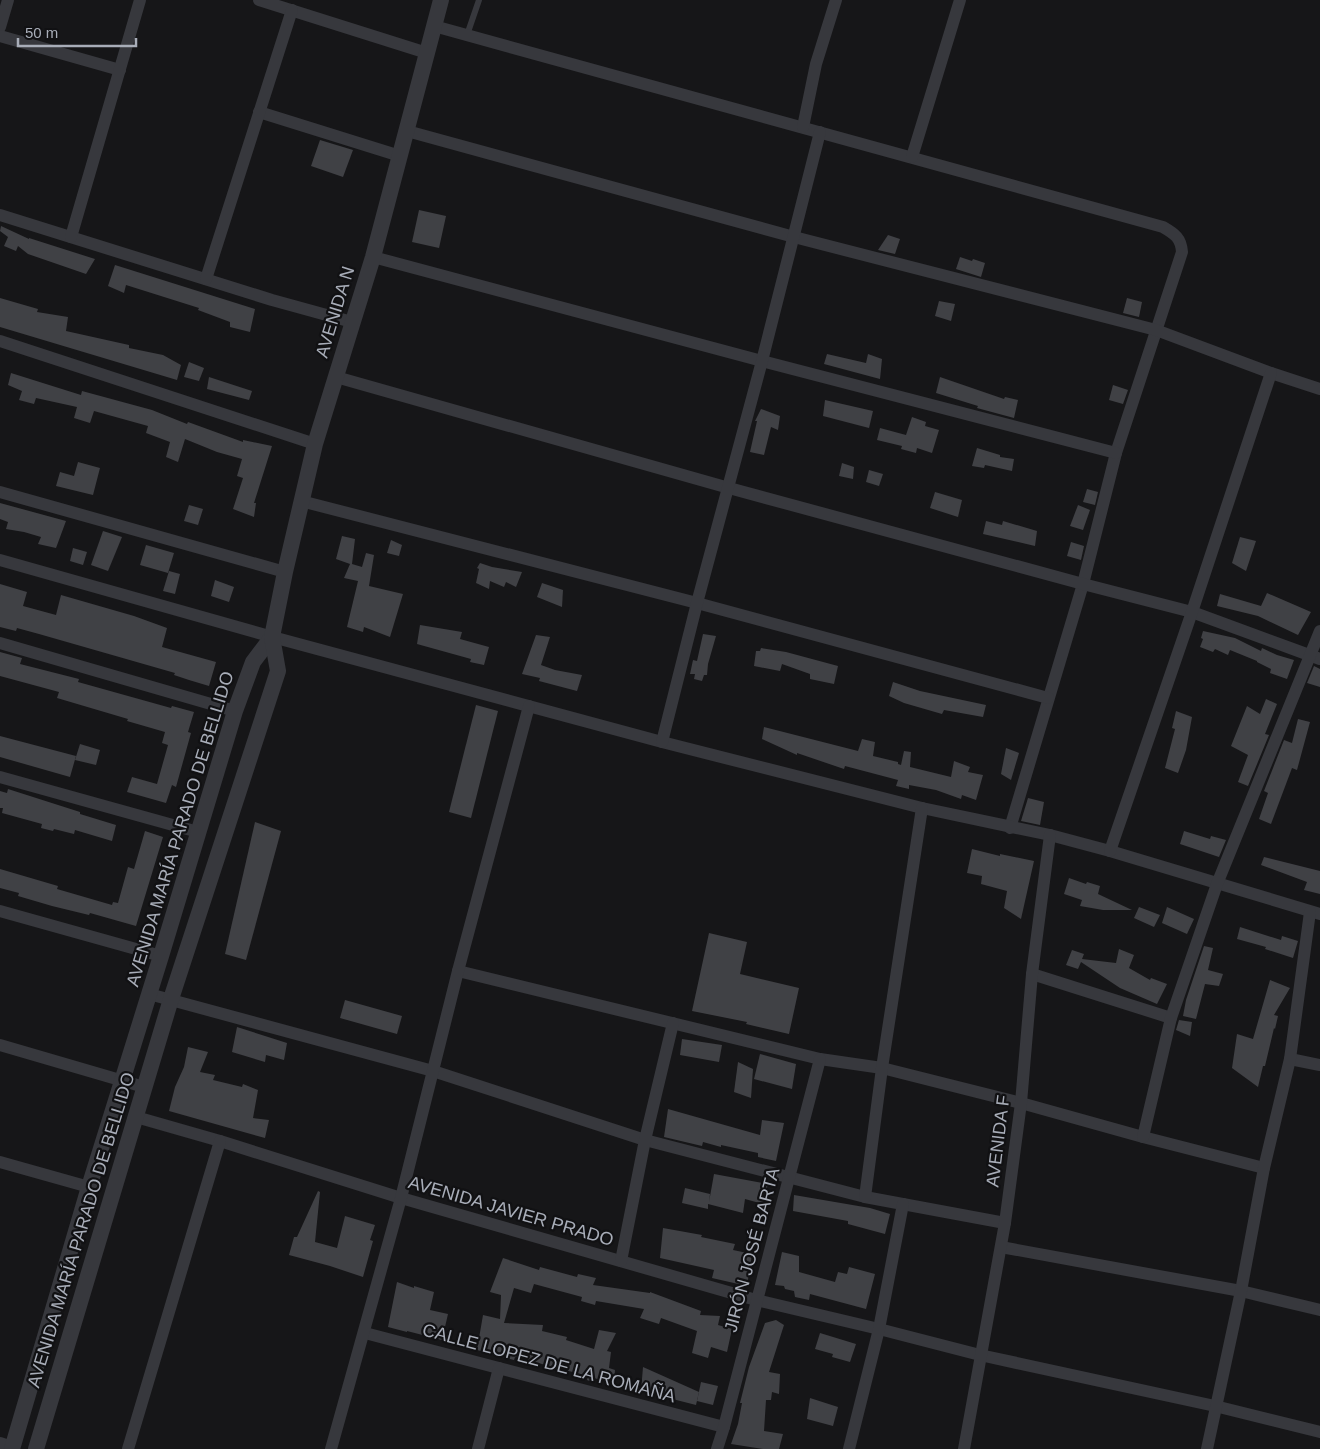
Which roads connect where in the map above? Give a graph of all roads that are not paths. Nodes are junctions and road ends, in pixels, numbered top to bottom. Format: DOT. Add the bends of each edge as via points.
graph roads {
  1 [pos="8,0"];
  2 [pos="140,0"];
  3 [pos="259,0"];
  4 [pos="441,0"];
  5 [pos="479,0"];
  6 [pos="836,0"];
  7 [pos="960,0"];
  8 [pos="292,10"];
  9 [pos="434,26"];
  10 [pos="0,27"];
  11 [pos="468,35"];
  12 [pos="0,36"];
  13 [pos="427,53"];
  14 [pos="120,70"];
  15 [pos="259,112"];
  16 [pos="803,127"];
  17 [pos="407,131"];
  18 [pos="820,132"];
  19 [pos="400,156"];
  20 [pos="912,157"];
  21 [pos="0,215"];
  22 [pos="71,237"];
  23 [pos="794,237"];
  24 [pos="373,257"];
  25 [pos="206,280"];
  26 [pos="352,322"];
  27 [pos="1156,330"];
  28 [pos="0,341"];
  29 [pos="762,361"];
  30 [pos="1271,373"];
  31 [pos="336,377"];
  32 [pos="1320,389"];
  33 [pos="315,444"];
  34 [pos="1116,452"];
  35 [pos="729,488"];
  36 [pos="0,492"];
  37 [pos="301,502"];
  38 [pos="0,560"];
  39 [pos="284,572"];
  40 [pos="1082,584"];
  41 [pos="696,603"];
  42 [pos="1192,612"];
  43 [pos="1320,631"];
  44 [pos="272,637"];
  45 [pos="0,643"];
  46 [pos="1316,658"];
  47 [pos="1048,698"];
  48 [pos="529,706"];
  49 [pos="234,711"];
  50 [pos="662,742"];
  51 [pos="0,777"];
  52 [pos="922,808"];
  53 [pos="1010,828"];
  54 [pos="198,832"];
  55 [pos="1050,835"];
  56 [pos="1110,851"];
  57 [pos="1217,884"];
  58 [pos="0,911"];
  59 [pos="1315,913"];
  60 [pos="161,956"];
  61 [pos="458,971"];
  62 [pos="1032,974"];
  63 [pos="149,994"];
  64 [pos="171,999"];
  65 [pos="1171,1018"];
  66 [pos="673,1023"];
  67 [pos="0,1045"];
  68 [pos="820,1059"];
  69 [pos="1290,1059"];
  70 [pos="1320,1065"];
  71 [pos="882,1068"];
  72 [pos="433,1071"];
  73 [pos="122,1081"];
  74 [pos="144,1088"];
  75 [pos="1021,1103"];
  76 [pos="136,1116"];
  77 [pos="1143,1137"];
  78 [pos="220,1140"];
  79 [pos="645,1140"];
  80 [pos="0,1162"];
  81 [pos="1264,1168"];
  82 [pos="789,1178"];
  83 [pos="89,1187"];
  84 [pos="865,1197"];
  85 [pos="401,1198"];
  86 [pos="903,1204"];
  87 [pos="1005,1223"];
  88 [pos="1001,1247"];
  89 [pos="621,1261"];
  90 [pos="1241,1292"];
  91 [pos="756,1300"];
  92 [pos="1320,1310"];
  93 [pos="879,1329"];
  94 [pos="365,1333"];
  95 [pos="980,1355"];
  96 [pos="499,1368"];
  97 [pos="1215,1406"];
  98 [pos="724,1427"];
  99 [pos="1320,1432"];
  100 [pos="8,1446"];
  101 [pos="36,1449"];
  102 [pos="128,1449"];
  103 [pos="331,1449"];
  104 [pos="478,1449"];
  105 [pos="717,1449"];
  106 [pos="849,1449"];
  107 [pos="964,1449"];
  108 [pos="1207,1449"];
  1 -- 10 [label="street"];
  2 -- 14 [label="street"];
  3 -- 8 [label="street"];
  4 -- 9 [label="street, AVENIDA N"];
  5 -- 11 [label="lane"];
  6 -- 16 [label="street" via="816,64"];
  7 -- 20 [label="street"];
  8 -- 13 [label="street"];
  8 -- 15 [label="street"];
  9 -- 11 [label="street"];
  9 -- 13 [label="street, AVENIDA N"];
  11 -- 16 [label="street"];
  12 -- 14 [label="street"];
  13 -- 17 [label="street, AVENIDA N"];
  14 -- 22 [label="street"];
  15 -- 19 [label="street"];
  15 -- 25 [label="street"];
  16 -- 18 [label="street"];
  17 -- 19 [label="street, AVENIDA N"];
  17 -- 23 [label="street"];
  18 -- 20 [label="street"];
  18 -- 23 [label="street"];
  19 -- 24 [label="street, AVENIDA N"];
  20 -- 27 [label="street" via="1163,227 1177,235 1182,252"];
  21 -- 22 [label="street"];
  22 -- 25 [label="street"];
  23 -- 27 [label="street"];
  23 -- 29 [label="street"];
  24 -- 26 [label="street, AVENIDA N"];
  24 -- 29 [label="street"];
  25 -- 26 [label="street"];
  26 -- 31 [label="street, AVENIDA N"];
  27 -- 30 [label="street"];
  27 -- 34 [label="street"];
  28 -- 33 [label="street"];
  29 -- 34 [label="street"];
  29 -- 35 [label="street"];
  30 -- 32 [label="street"];
  30 -- 42 [label="street"];
  31 -- 33 [label="street, AVENIDA N"];
  31 -- 35 [label="street"];
  33 -- 37 [label="street, AVENIDA N"];
  34 -- 40 [label="street"];
  35 -- 40 [label="street"];
  35 -- 41 [label="street"];
  36 -- 39 [label="street"];
  37 -- 39 [label="street, AVENIDA N"];
  37 -- 41 [label="street"];
  38 -- 44 [label="street"];
  39 -- 44 [label="street, AVENIDA N"];
  40 -- 42 [label="street"];
  40 -- 47 [label="street"];
  41 -- 47 [label="street"];
  41 -- 50 [label="street"];
  42 -- 46 [label="street"];
  42 -- 56 [label="street"];
  43 -- 46 [label="street"];
  44 -- 48 [label="street"];
  44 -- 49 [label="street, AVENIDA MARÍA PARADO DE BELLIDO" via="253,662"];
  44 -- 64 [label="street, AVENIDA MARÍA PARADO DE BELLIDO" via="278,671"];
  45 -- 49 [label="street"];
  46 -- 57 [label="street"];
  47 -- 53 [label="street"];
  48 -- 50 [label="street"];
  48 -- 61 [label="street"];
  49 -- 54 [label="street, AVENIDA MARÍA PARADO DE BELLIDO"];
  50 -- 52 [label="street"];
  51 -- 54 [label="street"];
  52 -- 53 [label="street"];
  52 -- 71 [label="street"];
  53 -- 55 [label="street"];
  54 -- 60 [label="street, AVENIDA MARÍA PARADO DE BELLIDO"];
  55 -- 56 [label="street"];
  55 -- 62 [label="street, AVENIDA F"];
  56 -- 57 [label="street"];
  57 -- 59 [label="street"];
  57 -- 65 [label="street"];
  58 -- 60 [label="street"];
  59 -- 69 [label="street"];
  60 -- 63 [label="street, AVENIDA MARÍA PARADO DE BELLIDO"];
  61 -- 66 [label="street"];
  61 -- 72 [label="street"];
  62 -- 65 [label="street"];
  62 -- 75 [label="street, AVENIDA F"];
  63 -- 64 [label="street"];
  63 -- 73 [label="street, AVENIDA MARÍA PARADO DE BELLIDO"];
  64 -- 72 [label="street"];
  64 -- 74 [label="street, AVENIDA MARÍA PARADO DE BELLIDO"];
  65 -- 77 [label="street"];
  66 -- 68 [label="street"];
  66 -- 79 [label="street"];
  67 -- 73 [label="street"];
  68 -- 71 [label="street"];
  68 -- 82 [label="street, JIRÓN JOSÉ BARTA"];
  69 -- 70 [label="street"];
  69 -- 81 [label="street"];
  71 -- 75 [label="street"];
  71 -- 84 [label="street"];
  72 -- 79 [label="street"];
  72 -- 85 [label="street"];
  73 -- 74 [label="street"];
  73 -- 83 [label="street, AVENIDA MARÍA PARADO DE BELLIDO"];
  74 -- 76 [label="street, AVENIDA MARÍA PARADO DE BELLIDO"];
  75 -- 77 [label="street"];
  75 -- 87 [label="street, AVENIDA F"];
  76 -- 78 [label="street, AVENIDA JAVIER PRADO"];
  76 -- 101 [label="street, AVENIDA MARÍA PARADO DE BELLIDO"];
  77 -- 81 [label="street"];
  78 -- 85 [label="street, AVENIDA JAVIER PRADO"];
  78 -- 102 [label="street"];
  79 -- 82 [label="street"];
  79 -- 89 [label="street"];
  80 -- 83 [label="street"];
  81 -- 90 [label="street"];
  82 -- 84 [label="street"];
  82 -- 91 [label="street, JIRÓN JOSÉ BARTA"];
  83 -- 100 [label="street, AVENIDA MARÍA PARADO DE BELLIDO"];
  84 -- 86 [label="street"];
  85 -- 89 [label="street, AVENIDA JAVIER PRADO"];
  85 -- 94 [label="street"];
  86 -- 87 [label="street"];
  86 -- 93 [label="street"];
  87 -- 88 [label="street, AVENIDA F"];
  88 -- 90 [label="street"];
  88 -- 95 [label="street, AVENIDA F"];
  89 -- 91 [label="street, AVENIDA JAVIER PRADO"];
  90 -- 92 [label="street"];
  90 -- 97 [label="street"];
  91 -- 93 [label="street, AVENIDA JAVIER PRADO"];
  91 -- 98 [label="street, JIRÓN JOSÉ BARTA"];
  93 -- 95 [label="street, AVENIDA JAVIER PRADO"];
  93 -- 106 [label="street"];
  94 -- 96 [label="street, CALLE LOPEZ DE LA ROMAÑA"];
  94 -- 103 [label="street"];
  95 -- 97 [label="street, AVENIDA JAVIER PRADO"];
  95 -- 107 [label="street, AVENIDA F"];
  96 -- 98 [label="street, CALLE LOPEZ DE LA ROMAÑA"];
  96 -- 104 [label="street"];
  97 -- 99 [label="street, AVENIDA JAVIER PRADO"];
  97 -- 108 [label="street"];
  98 -- 105 [label="street, JIRÓN JOSÉ BARTA"];
}
